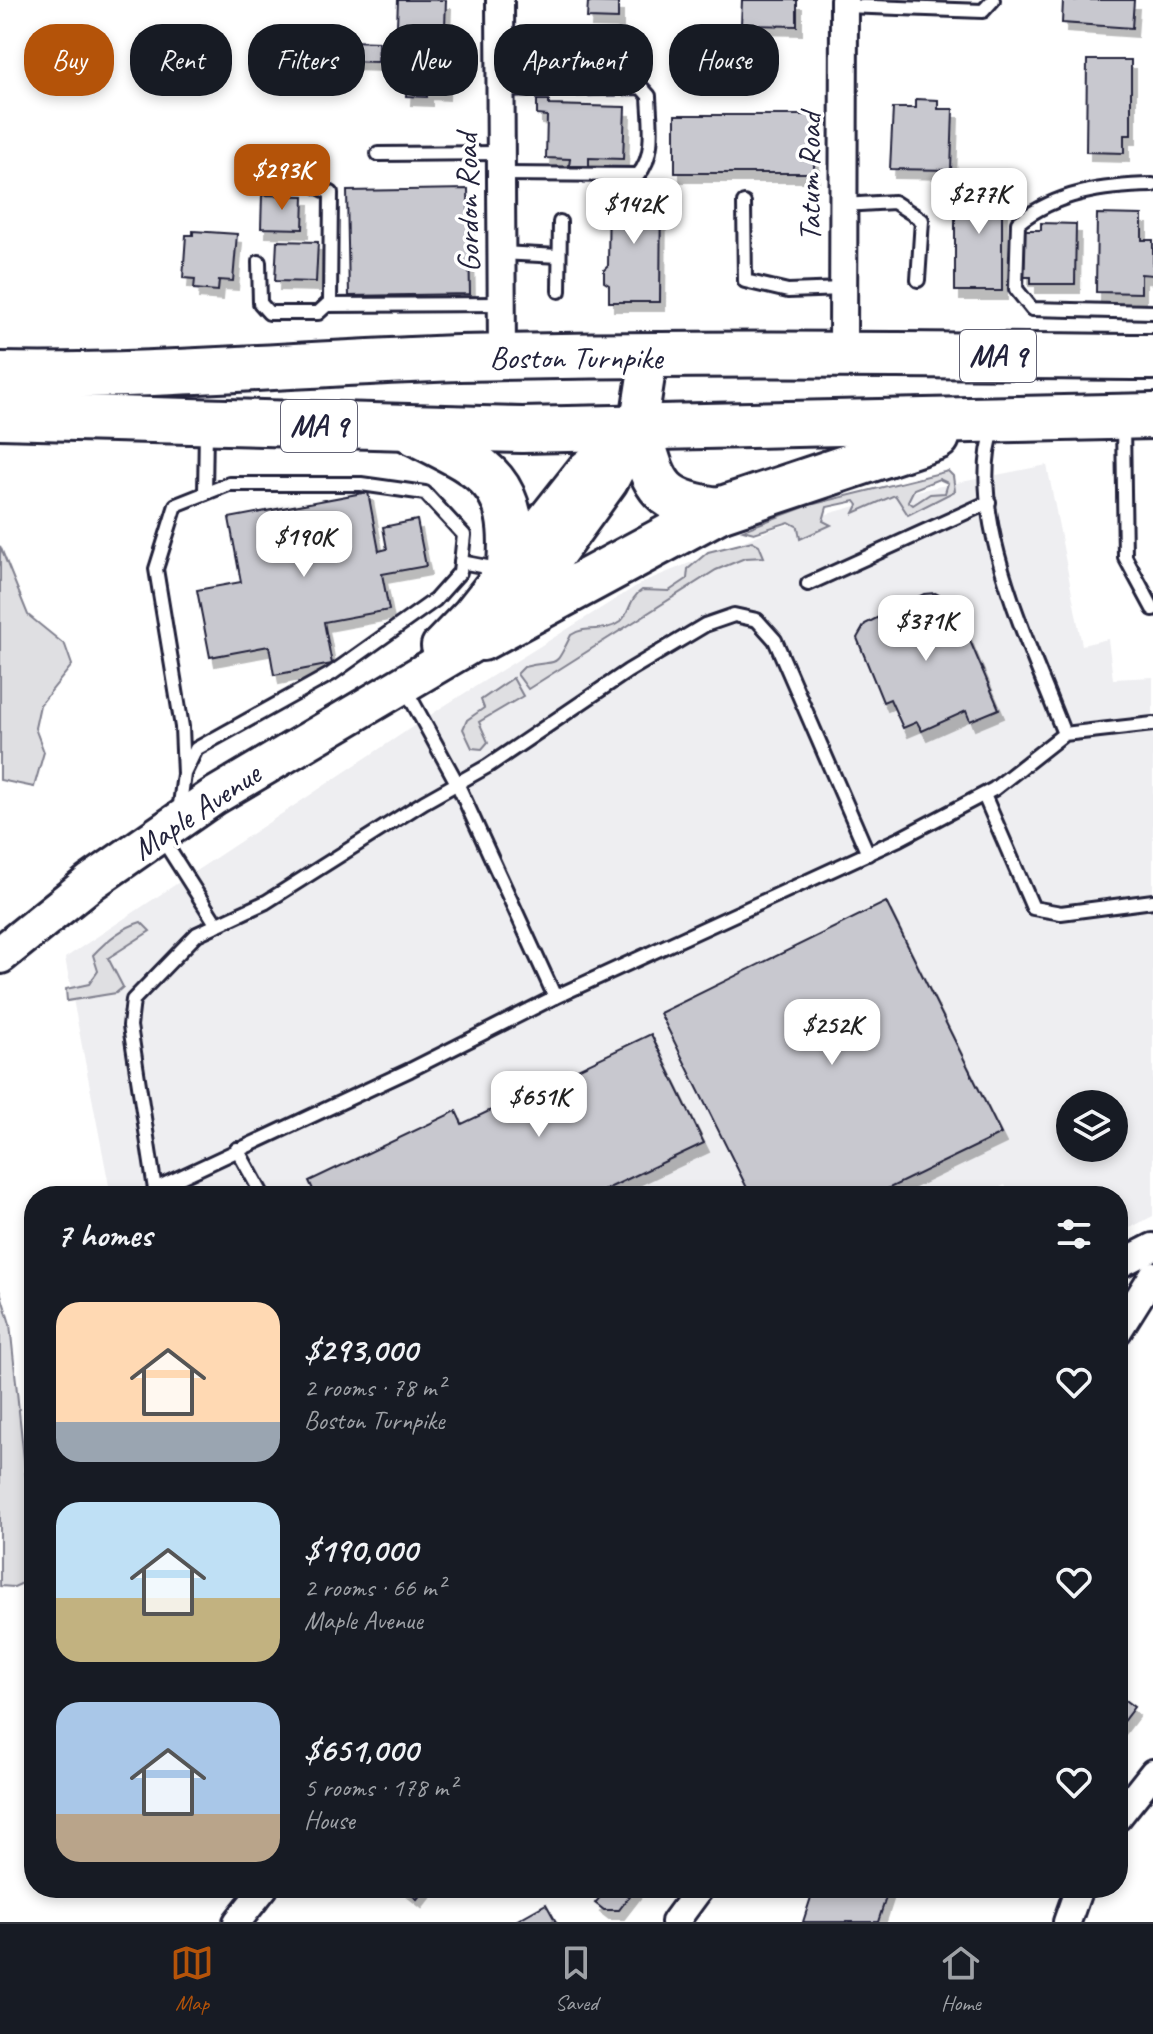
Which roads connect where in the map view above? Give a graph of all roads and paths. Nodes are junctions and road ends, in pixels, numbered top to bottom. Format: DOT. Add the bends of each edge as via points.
graph roads {
  1 [pos="500,0"];
  2 [pos="993,0"];
  3 [pos="844,3"];
  4 [pos="500,24"];
  5 [pos="500,96"];
  6 [pos="649,96"];
  7 [pos="378,154"];
  8 [pos="500,164"];
  9 [pos="295,176"];
  10 [pos="1153,185"];
  11 [pos="744,203"];
  12 [pos="843,205"];
  13 [pos="560,222"];
  14 [pos="501,253"];
  15 [pos="559,256"];
  16 [pos="259,262"];
  17 [pos="918,280"];
  18 [pos="843,289"];
  19 [pos="559,291"];
  20 [pos="502,304"];
  21 [pos="327,305"];
  22 [pos="1153,312"];
  23 [pos="843,354"];
  24 [pos="502,357"];
  25 [pos="649,357"];
  26 [pos="1153,357"];
  27 [pos="0,375"];
  28 [pos="0,416"];
  29 [pos="1138,417"];
  30 [pos="997,421"];
  31 [pos="206,422"];
  32 [pos="638,427"];
  33 [pos="408,429"];
  34 [pos="205,493"];
  35 [pos="989,502"];
  36 [pos="719,510"];
  37 [pos="461,562"];
  38 [pos="500,578"];
  39 [pos="808,584"];
  40 [pos="1153,609"];
  41 [pos="482,638"];
  42 [pos="403,685"];
  43 [pos="1153,724"];
  44 [pos="1064,734"];
  45 [pos="184,774"];
  46 [pos="457,783"];
  47 [pos="984,795"];
  48 [pos="169,829"];
  49 [pos="868,854"];
  50 [pos="1153,901"];
  51 [pos="217,925"];
  52 [pos="0,955"];
  53 [pos="555,997"];
  54 [pos="237,1149"];
  55 [pos="155,1186"];
  56 [pos="167,1186"];
  57 [pos="257,1186"];
  58 [pos="1153,1247"];
  59 [pos="1128,1260"];
  60 [pos="1153,1275"];
  61 [pos="1128,1315"];
  62 [pos="1153,1773"];
  63 [pos="1128,1804"];
  64 [pos="256,1898"];
  65 [pos="693,1898"];
  66 [pos="1075,1898"];
  67 [pos="237,1922"];
  68 [pos="675,1922"];
  69 [pos="1067,1922"];
  1 -- 4 [label="street, Gordon Road"];
  2 -- 3 [label="lane" via="983,11"];
  3 -- 12 [label="street, Tatum Road"];
  5 -- 8 [label="street, Gordon Road"];
  6 -- 8 [label="lane" via="647,165 638,175"];
  7 -- 8 [label="lane"];
  8 -- 14 [label="street, Gordon Road"];
  9 -- 21 [label="lane" via="331,193"];
  10 -- 22 [label="lane" via="1103,186 1039,206 1018,223 1016,246 1016,289 1032,309"];
  11 -- 18 [label="lane" via="745,281 788,291"];
  12 -- 17 [label="lane" via="894,202 922,220"];
  12 -- 18 [label="street, Tatum Road"];
  13 -- 15 [label="lane"];
  14 -- 15 [label="lane"];
  14 -- 20 [label="street, Gordon Road"];
  15 -- 19 [label="lane"];
  16 -- 21 [label="lane" via="260,303 269,313 318,313"];
  18 -- 23 [label="street, Tatum Road"];
  20 -- 21 [label="lane"];
  20 -- 24 [label="street, Gordon Road"];
  23 -- 25 [label="highway, Boston Turnpike / MA 9"];
  23 -- 26 [label="highway, Boston Turnpike / MA 9"];
  24 -- 25 [label="highway, Boston Turnpike / MA 9"];
  24 -- 27 [label="highway, Boston Turnpike / MA 9" via="129,375"];
  25 -- 32 [label="main road, Maple Avenue"];
  28 -- 31 [label="highway, MA 9"];
  29 -- 30 [label="highway, MA 9"];
  29 -- 40 [label="lane" via="1125,557"];
  30 -- 32 [label="highway, MA 9"];
  30 -- 35 [label="lane" via="985,472"];
  30 -- 36 [label="highway"];
  31 -- 33 [label="highway, MA 9"];
  31 -- 34 [label="lane"];
  32 -- 33 [label="highway, MA 9"];
  32 -- 36 [label="highway" via="658,484 671,500"];
  32 -- 38 [label="main road, Maple Avenue" via="585,470"];
  32 -- 41 [label="main road, Maple Avenue" via="580,526 524,599"];
  33 -- 38 [label="highway" via="461,455 487,475 510,510"];
  34 -- 37 [label="lane" via="229,484 361,484 425,493 464,535"];
  34 -- 45 [label="lane" via="176,505 156,569 182,727"];
  35 -- 39 [label="lane"];
  35 -- 44 [label="lane" via="995,551"];
  36 -- 41 [label="highway"];
  37 -- 38 [label="lane" via="487,567"];
  37 -- 45 [label="lane" via="460,572 435,600 331,674 196,749"];
  38 -- 42 [label="main road, Maple Avenue"];
  41 -- 42 [label="main road, Maple Avenue"];
  42 -- 46 [label="lane"];
  42 -- 48 [label="main road, Maple Avenue" via="260,767"];
  43 -- 44 [label="lane"];
  44 -- 47 [label="lane"];
  45 -- 48 [label="lane"];
  46 -- 49 [label="lane" via="628,671 705,625 734,615 757,620 775,640"];
  46 -- 51 [label="lane" via="266,902"];
  46 -- 53 [label="lane"];
  47 -- 49 [label="lane"];
  47 -- 50 [label="lane" via="1033,908 1061,913"];
  48 -- 51 [label="lane"];
  48 -- 52 [label="main road, Maple Avenue" via="91,882"];
  49 -- 53 [label="lane"];
  51 -- 55 [label="lane" via="197,934 133,1000 130,1026"];
  53 -- 54 [label="lane"];
  54 -- 56 [label="lane"];
  54 -- 57 [label="lane"];
  58 -- 59 [label="street"];
  60 -- 61 [label="street"];
  62 -- 63 [label="street"];
  64 -- 67 [label="street"];
  65 -- 68 [label="street"];
  66 -- 69 [label="street"];
}
